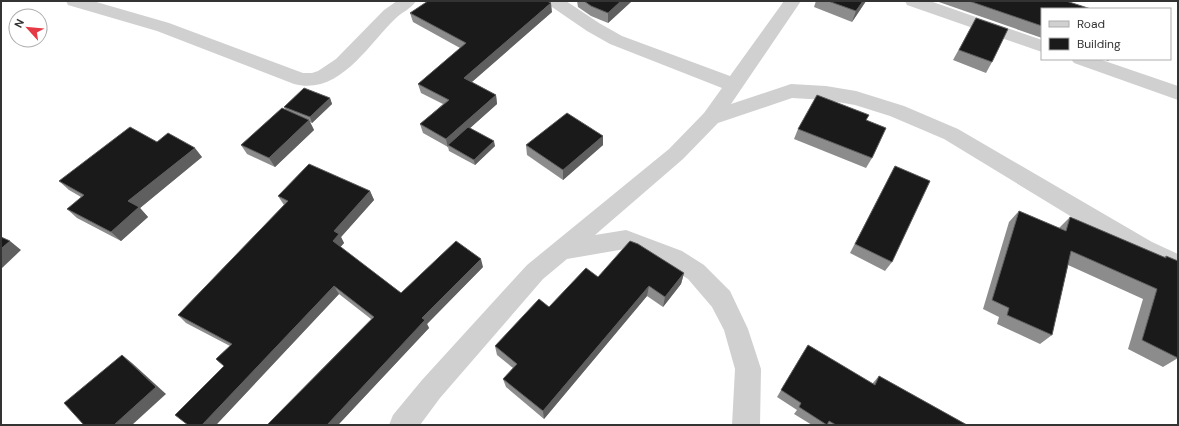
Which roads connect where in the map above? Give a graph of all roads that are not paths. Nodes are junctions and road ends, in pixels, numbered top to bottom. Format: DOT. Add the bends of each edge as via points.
graph roads {
  1 [pos="74,1"];
  2 [pos="408,1"];
  3 [pos="555,1"];
  4 [pos="793,1"];
  5 [pos="913,1"];
  6 [pos="1041,46"];
  7 [pos="1083,60"];
  8 [pos="734,85"];
  9 [pos="1178,93"];
  10 [pos="711,118"];
  11 [pos="562,250"];
  12 [pos="1178,265"];
  13 [pos="403,425"];
  14 [pos="746,425"];
  1 -- 2 [label="street" via="163,27 301,79 313,80 325,76 342,63 390,14"];
  3 -- 8 [label="street" via="616,40"];
  4 -- 8 [label="street"];
  5 -- 6 [label="street"];
  7 -- 9 [label="street"];
  8 -- 10 [label="street"];
  10 -- 11 [label="street" via="676,154"];
  10 -- 12 [label="street" via="791,91 856,98 890,108 951,134 1144,249"];
  11 -- 13 [label="street" via="535,272 431,389"];
  11 -- 14 [label="street" via="626,239 674,258 696,272 721,299 736,329 748,370"];
}
